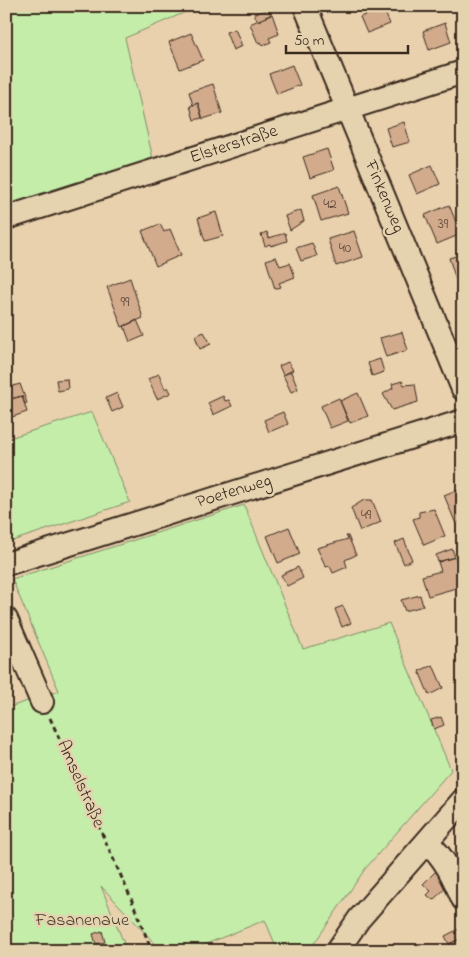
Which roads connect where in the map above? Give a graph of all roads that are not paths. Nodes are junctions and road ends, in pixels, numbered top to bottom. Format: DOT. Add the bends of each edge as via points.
graph roads {
  1 [pos="305,6"];
  2 [pos="463,72"];
  3 [pos="347,109"];
  4 [pos="6,218"];
  5 [pos="463,388"];
  6 [pos="463,421"];
  7 [pos="6,564"];
  8 [pos="6,619"];
  9 [pos="42,702"];
  10 [pos="463,800"];
  11 [pos="426,842"];
  12 [pos="463,899"];
  13 [pos="337,951"];
  1 -- 3 [label="street, Finkenweg"];
  2 -- 3 [label="street, Elsterstraße"];
  3 -- 4 [label="street, Elsterstraße"];
  3 -- 5 [label="street, Finkenweg"];
  6 -- 7 [label="street, Poetenweg"];
  8 -- 9 [label="street"];
  10 -- 11 [label="street"];
  11 -- 12 [label="street" via="448,865"];
  11 -- 13 [label="street" via="359,919"];
}
